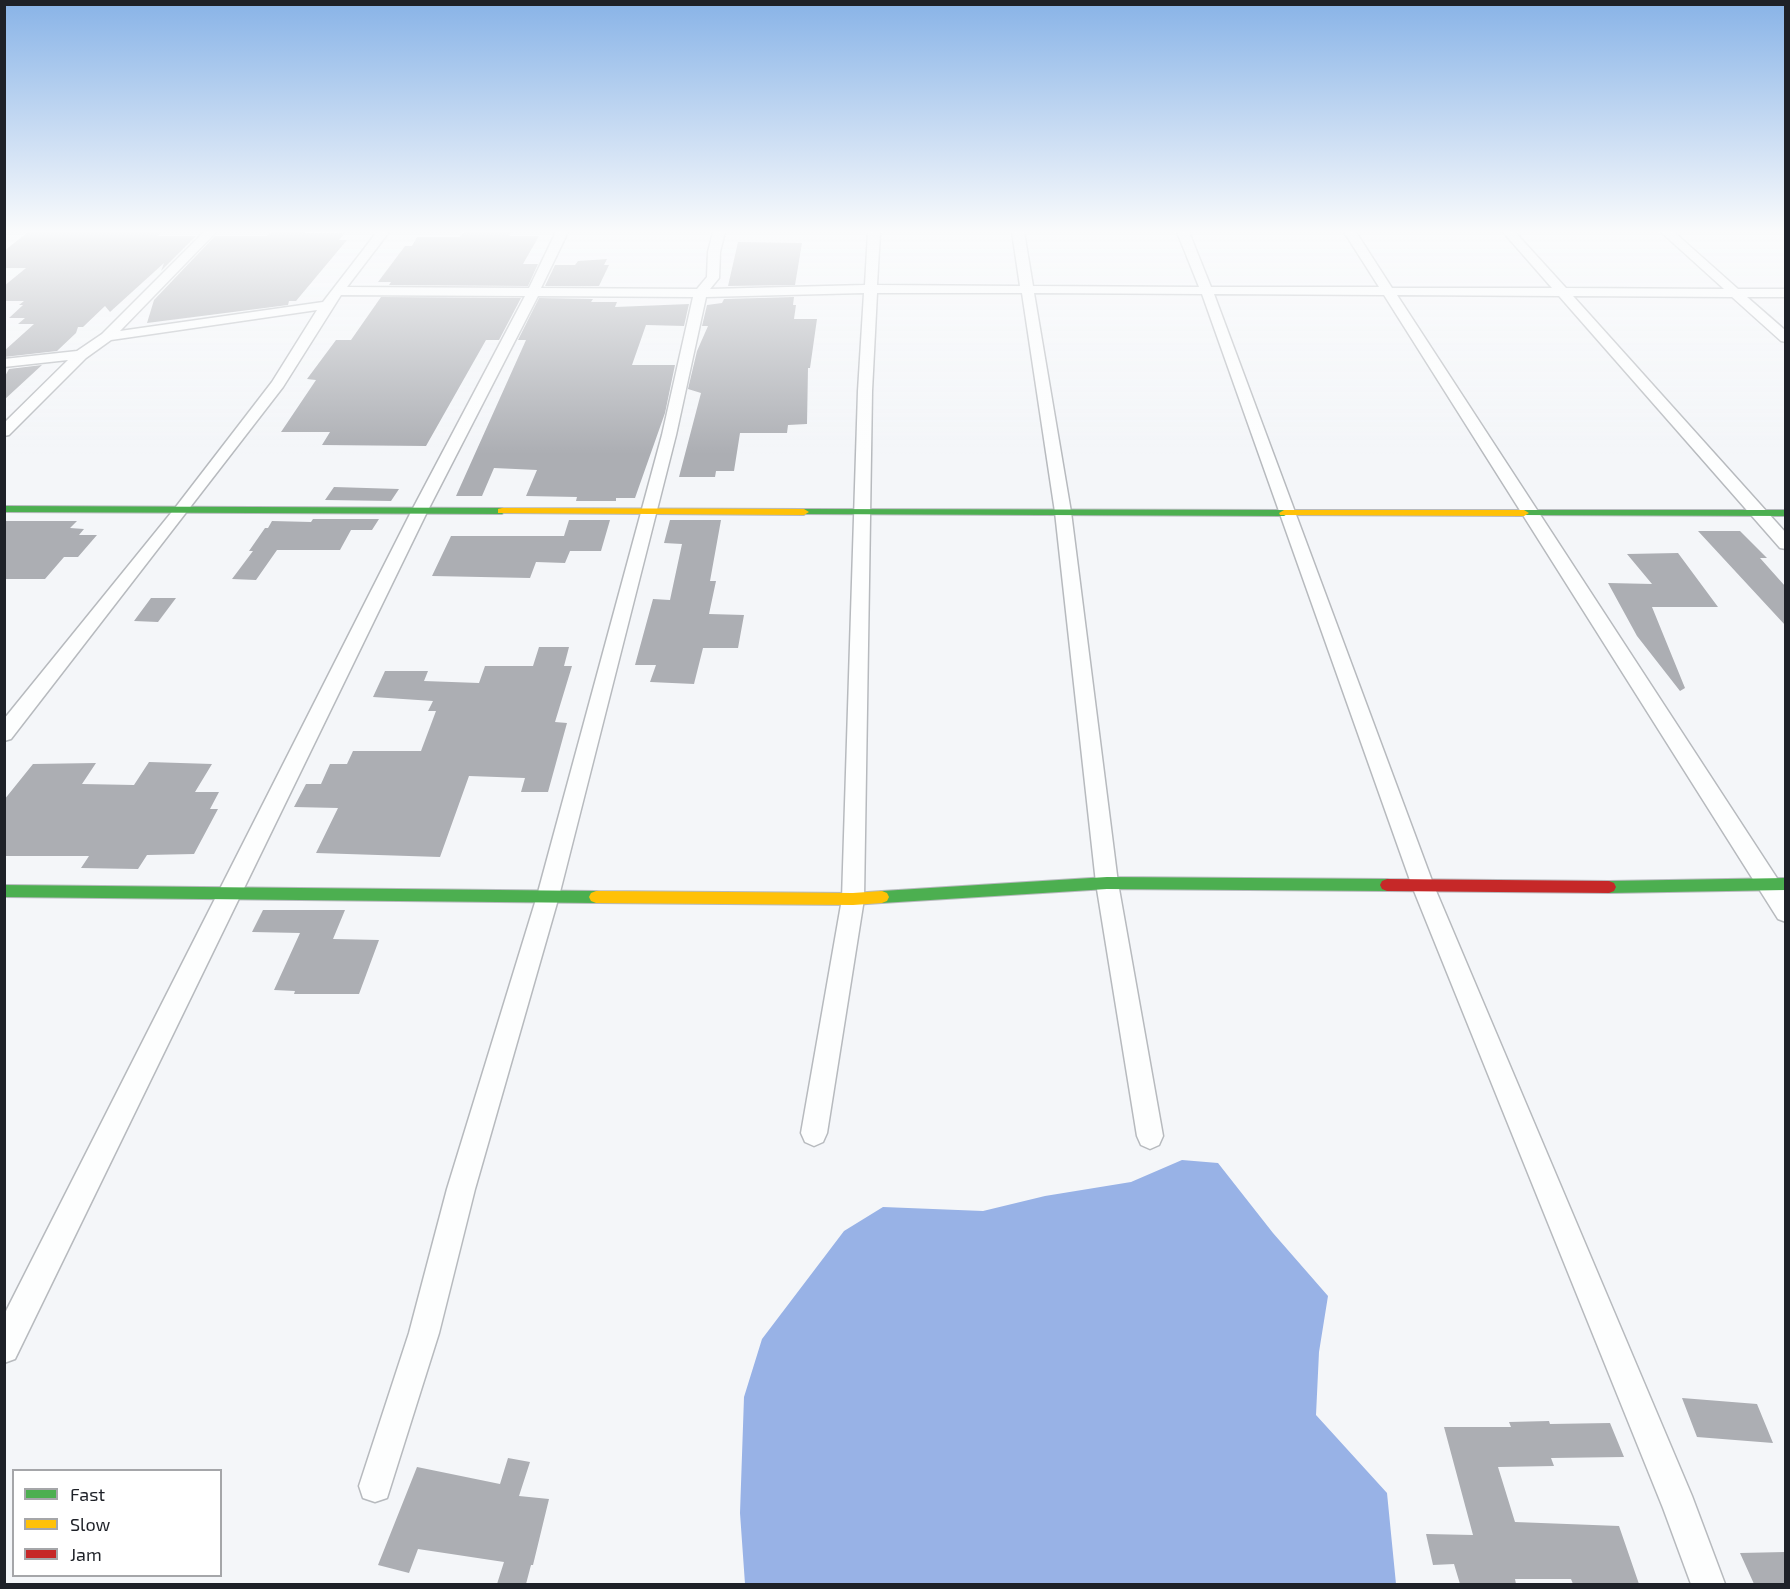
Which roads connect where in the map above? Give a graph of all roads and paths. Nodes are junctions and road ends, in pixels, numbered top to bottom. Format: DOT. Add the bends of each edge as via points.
graph roads {
  1 [pos="136,306"];
  2 [pos="319,306"];
  3 [pos="326,306"];
  4 [pos="526,306"];
  5 [pos="697,306"];
  6 [pos="870,306"];
  7 [pos="1031,306"];
  8 [pos="1212,306"];
  9 [pos="1400,306"];
  10 [pos="1575,306"];
  11 [pos="1750,306"];
  12 [pos="106,336"];
  13 [pos="1785,338"];
  14 [pos="81,355"];
  15 [pos="4,363"];
  16 [pos="4,432"];
  17 [pos="4,509"];
  18 [pos="182,511"];
  19 [pos="418,512"];
  20 [pos="649,512"];
  21 [pos="863,512"];
  22 [pos="1063,512"];
  23 [pos="1286,512"];
  24 [pos="1531,512"];
  25 [pos="1758,513"];
  26 [pos="1785,513"];
  27 [pos="1785,544"];
  28 [pos="4,734"];
  29 [pos="1107,883"];
  30 [pos="1777,885"];
  31 [pos="1423,886"];
  32 [pos="4,891"];
  33 [pos="232,892"];
  34 [pos="548,896"];
  35 [pos="853,899"];
  36 [pos="1785,912"];
  37 [pos="814,1133"];
  38 [pos="1150,1136"];
  39 [pos="4,1348"];
  40 [pos="375,1486"];
  41 [pos="1708,1584"];
  1 -- 12 [label="street"];
  2 -- 12 [label="street"];
  3 -- 18 [label="street" via="278,384"];
  4 -- 19 [label="street"];
  5 -- 20 [label="street"];
  6 -- 21 [label="street"];
  7 -- 22 [label="street"];
  8 -- 23 [label="street"];
  9 -- 24 [label="street"];
  10 -- 25 [label="street"];
  11 -- 13 [label="street"];
  12 -- 14 [label="street"];
  14 -- 15 [label="street"];
  14 -- 16 [label="street"];
  17 -- 18 [label="street"];
  18 -- 19 [label="street"];
  18 -- 28 [label="street"];
  19 -- 20 [label="street"];
  19 -- 33 [label="street"];
  20 -- 21 [label="street"];
  20 -- 34 [label="street"];
  21 -- 22 [label="street"];
  21 -- 35 [label="street"];
  22 -- 23 [label="street"];
  22 -- 29 [label="street"];
  23 -- 24 [label="street"];
  23 -- 31 [label="street"];
  24 -- 25 [label="street"];
  24 -- 30 [label="street"];
  25 -- 26 [label="street"];
  25 -- 27 [label="street"];
  29 -- 31 [label="street"];
  29 -- 35 [label="street"];
  29 -- 38 [label="street"];
  30 -- 31 [label="street"];
  30 -- 36 [label="street"];
  31 -- 41 [label="street"];
  32 -- 33 [label="street"];
  33 -- 34 [label="street"];
  33 -- 39 [label="street"];
  34 -- 35 [label="street"];
  34 -- 40 [label="street" via="461,1189 423,1333"];
  35 -- 37 [label="street"];
}
